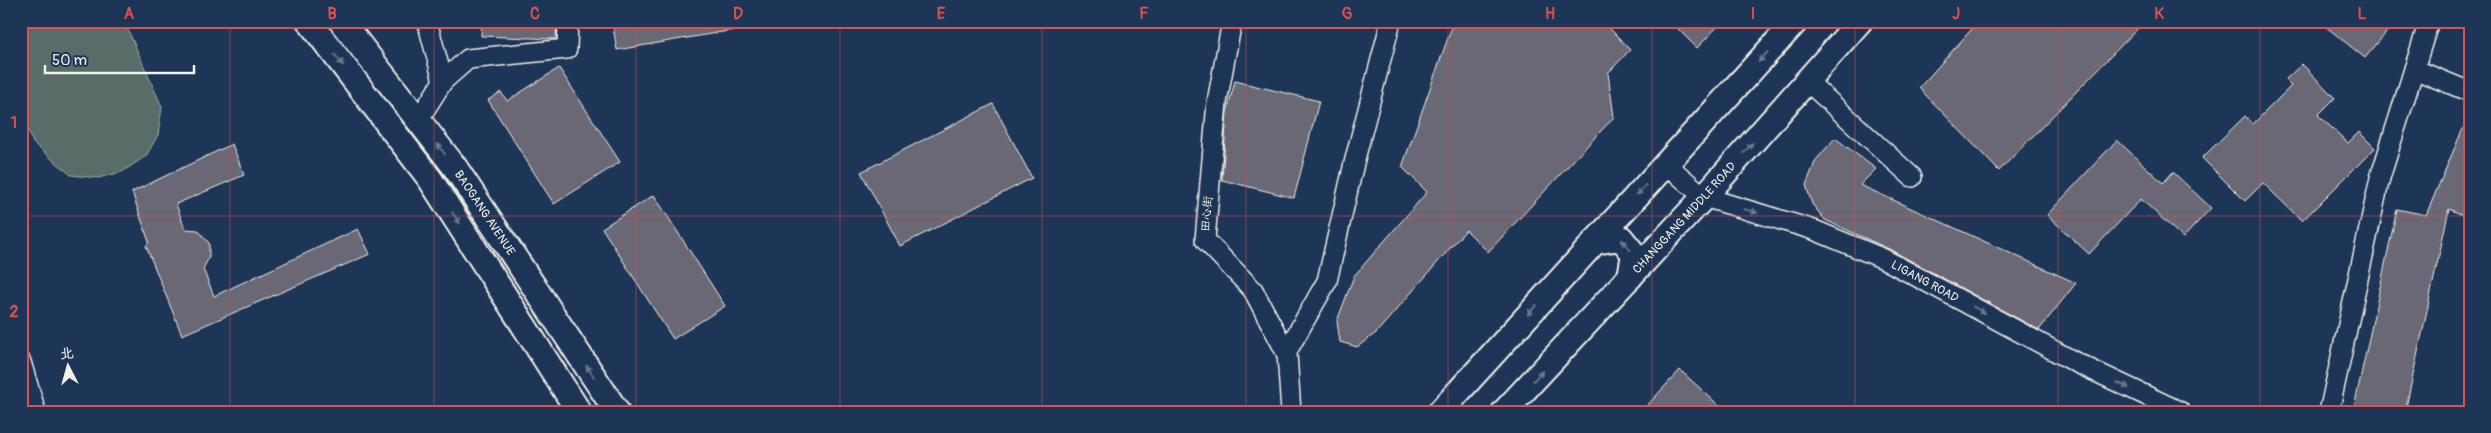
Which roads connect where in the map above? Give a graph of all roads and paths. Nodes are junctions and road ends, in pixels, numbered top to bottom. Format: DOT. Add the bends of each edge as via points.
graph roads {
  1 [pos="309,21"];
  2 [pos="341,21"];
  3 [pos="427,21"];
  4 [pos="568,21"];
  5 [pos="1232,21"];
  6 [pos="1390,21"];
  7 [pos="1796,21"];
  8 [pos="1860,21"];
  9 [pos="2429,21"];
  10 [pos="2414,70"];
  11 [pos="443,81"];
  12 [pos="1807,81"];
  13 [pos="2470,92"];
  14 [pos="418,119"];
  15 [pos="1665,163"];
  16 [pos="1912,177"];
  17 [pos="1704,197"];
  18 [pos="1594,242"];
  19 [pos="1630,276"];
  20 [pos="1286,353"];
  21 [pos="21,362"];
  22 [pos="36,412"];
  23 [pos="580,412"];
  24 [pos="617,412"];
  25 [pos="1291,412"];
  26 [pos="1440,412"];
  27 [pos="1504,412"];
  28 [pos="2181,412"];
  29 [pos="2329,412"];
  1 -- 23 [label="main road, one-way" via="430,179"];
  2 -- 14 [label="main road, BAOGANG AVENUE"];
  3 -- 11 [label="street"];
  4 -- 11 [label="street" via="567,49 468,59"];
  5 -- 20 [label="street, 田心街" via="1217,102 1205,240 1253,290"];
  6 -- 20 [label="street" via="1327,281"];
  7 -- 15 [label="main road, one-way"];
  8 -- 12 [label="main road, CHANGGANG MIDDLE ROAD"];
  9 -- 10 [label="street"];
  10 -- 13 [label="street"];
  10 -- 29 [label="street" via="2380,178"];
  11 -- 14 [label="street"];
  12 -- 16 [label="street"];
  17 -- 12 [label="main road, CHANGGANG MIDDLE ROAD, one-way"];
  24 -- 14 [label="main road, BAOGANG AVENUE, one-way" via="454,166"];
  15 -- 17 [label="street, LIGANG ROAD"];
  15 -- 18 [label="main road, one-way"];
  17 -- 19 [label="main road, CHANGGANG MIDDLE ROAD"];
  17 -- 28 [label="street, LIGANG ROAD, one-way" via="1814,230 1884,259 2077,363"];
  19 -- 18 [label="main road, one-way" via="1634,254 1621,238"];
  18 -- 26 [label="main road, one-way"];
  27 -- 19 [label="main road, CHANGGANG MIDDLE ROAD, one-way"];
  20 -- 25 [label="street, 田心街"];
  21 -- 22 [label="street"];
}
